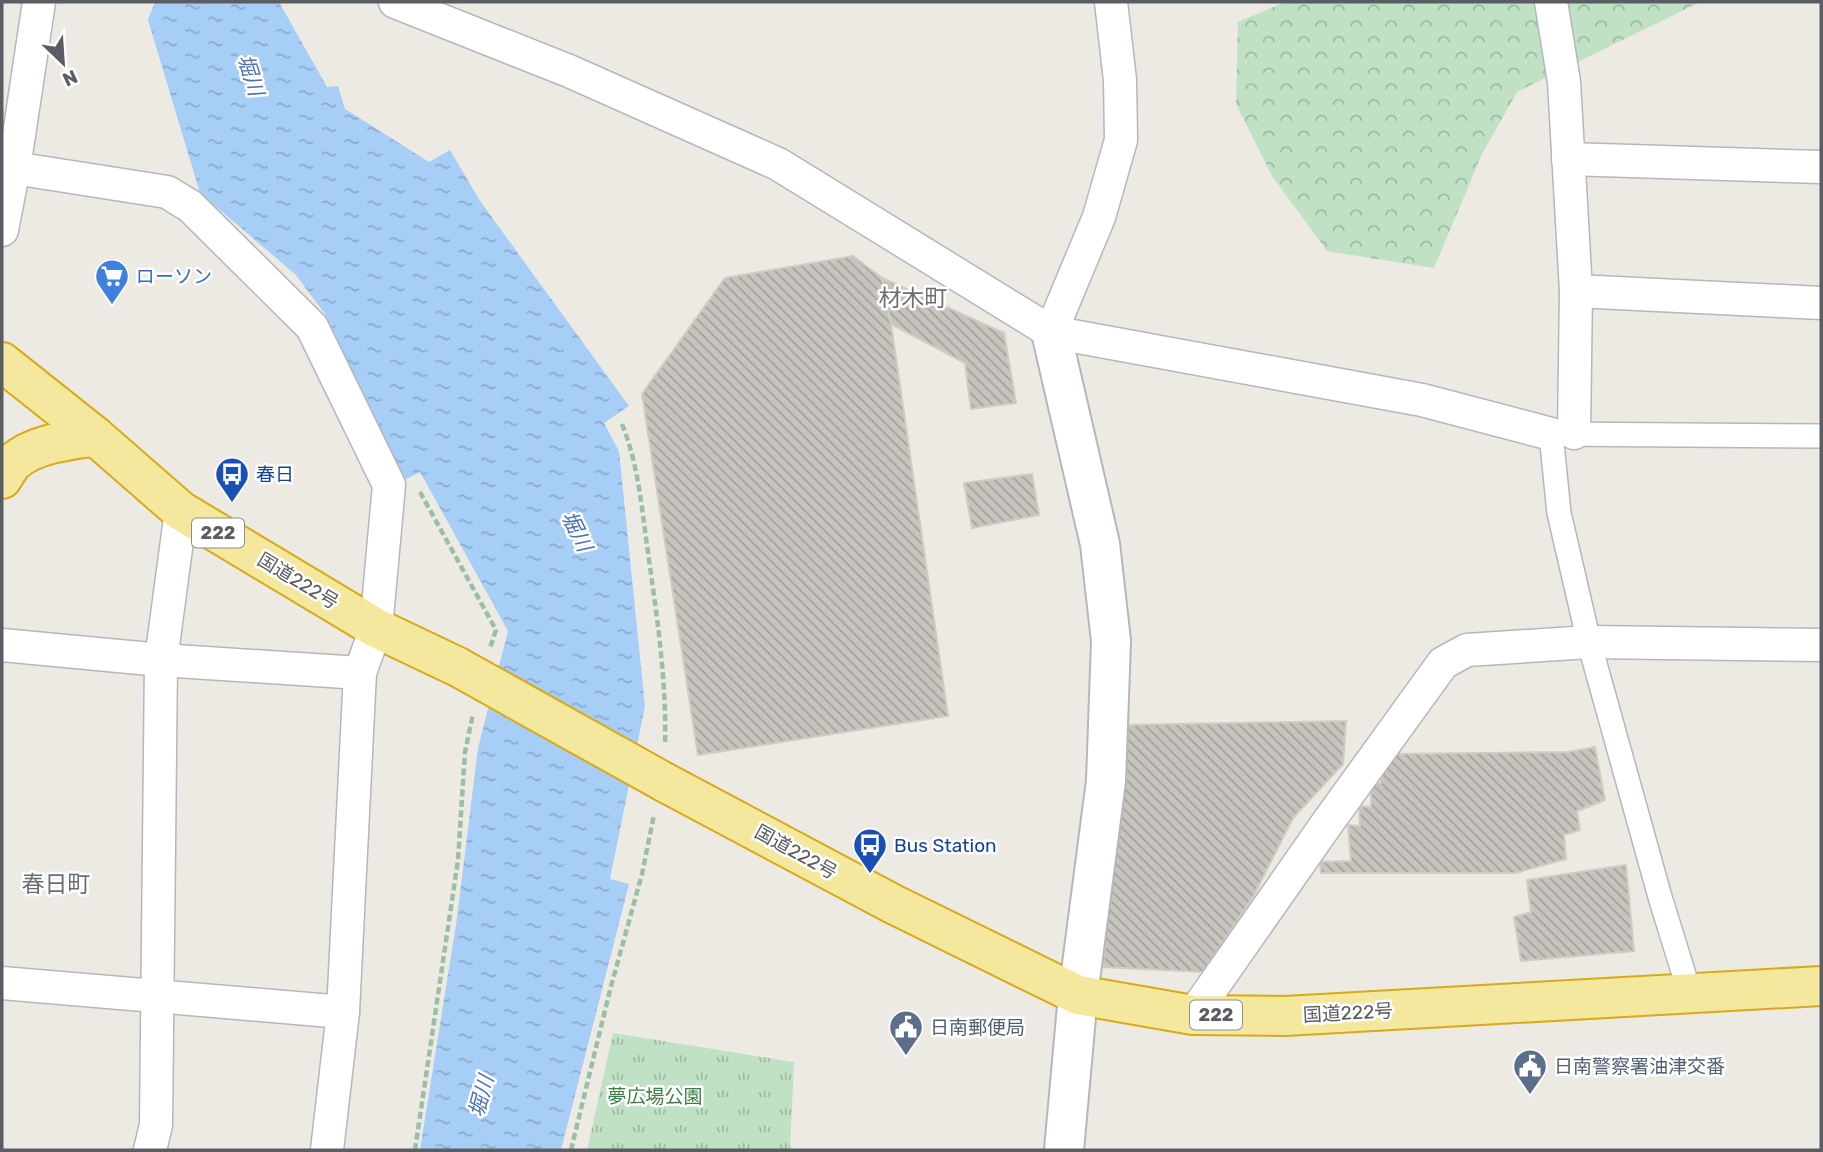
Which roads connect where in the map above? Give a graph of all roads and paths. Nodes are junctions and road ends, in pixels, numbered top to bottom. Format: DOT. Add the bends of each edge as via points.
graph roads {
  1 [pos="39,2"];
  2 [pos="395,2"];
  3 [pos="1111,2"];
  4 [pos="1551,2"];
  5 [pos="1568,159"];
  6 [pos="1821,167"];
  7 [pos="15,168"];
  8 [pos="2,230"];
  9 [pos="1576,291"];
  10 [pos="1821,303"];
  11 [pos="1051,332"];
  12 [pos="2,362"];
  13 [pos="1563,434"];
  14 [pos="95,436"];
  15 [pos="1821,436"];
  16 [pos="2,479"];
  17 [pos="416,484"];
  18 [pos="181,511"];
  19 [pos="376,628"];
  20 [pos="1589,642"];
  21 [pos="2,645"];
  22 [pos="1821,645"];
  23 [pos="161,660"];
  24 [pos="360,673"];
  25 [pos="470,673"];
  26 [pos="2,983"];
  27 [pos="1821,986"];
  28 [pos="1690,994"];
  29 [pos="159,995"];
  30 [pos="1078,995"];
  31 [pos="343,1012"];
  32 [pos="1194,1015"];
  33 [pos="150,1150"];
  34 [pos="327,1150"];
  35 [pos="415,1150"];
  36 [pos="1064,1150"];
  1 -- 7 [label="street"];
  2 -- 11 [label="street" via="569,71 778,164"];
  3 -- 11 [label="street" via="1121,140 1099,217"];
  4 -- 5 [label="street" via="1564,82"];
  5 -- 6 [label="street"];
  5 -- 9 [label="street"];
  7 -- 8 [label="street"];
  7 -- 19 [label="street" via="167,192 190,206 312,327 389,485"];
  9 -- 10 [label="street"];
  9 -- 13 [label="street"];
  11 -- 13 [label="street" via="1422,400"];
  11 -- 30 [label="street" via="1100,544 1111,640 1106,782"];
  12 -- 14 [label="highway, 国道222号 / 222"];
  13 -- 15 [label="street"];
  13 -- 20 [label="street" via="1559,513"];
  14 -- 16 [label="highway" via="33,450 14,461"];
  14 -- 18 [label="highway, 国道222号 / 222"];
  17 -- 25 [label="path" via="496,630"];
  18 -- 19 [label="highway, 国道222号 / 222"];
  18 -- 23 [label="street"];
  19 -- 24 [label="street"];
  19 -- 25 [label="highway, 国道222号 / 222"];
  20 -- 22 [label="street"];
  20 -- 28 [label="street"];
  20 -- 32 [label="street" via="1467,650 1443,663"];
  21 -- 23 [label="street"];
  23 -- 24 [label="street"];
  23 -- 29 [label="street"];
  24 -- 31 [label="street"];
  25 -- 30 [label="highway, 国道222号 / 222, bridge" via="892,904"];
  25 -- 35 [label="path" via="458,860"];
  26 -- 29 [label="street"];
  27 -- 28 [label="highway, 国道222号 / 222"];
  28 -- 32 [label="highway, 国道222号 / 222" via="1285,1016"];
  29 -- 31 [label="street"];
  29 -- 33 [label="street" via="156,1125"];
  30 -- 32 [label="highway, 国道222号 / 222"];
  30 -- 36 [label="street"];
  31 -- 34 [label="street"];
}
